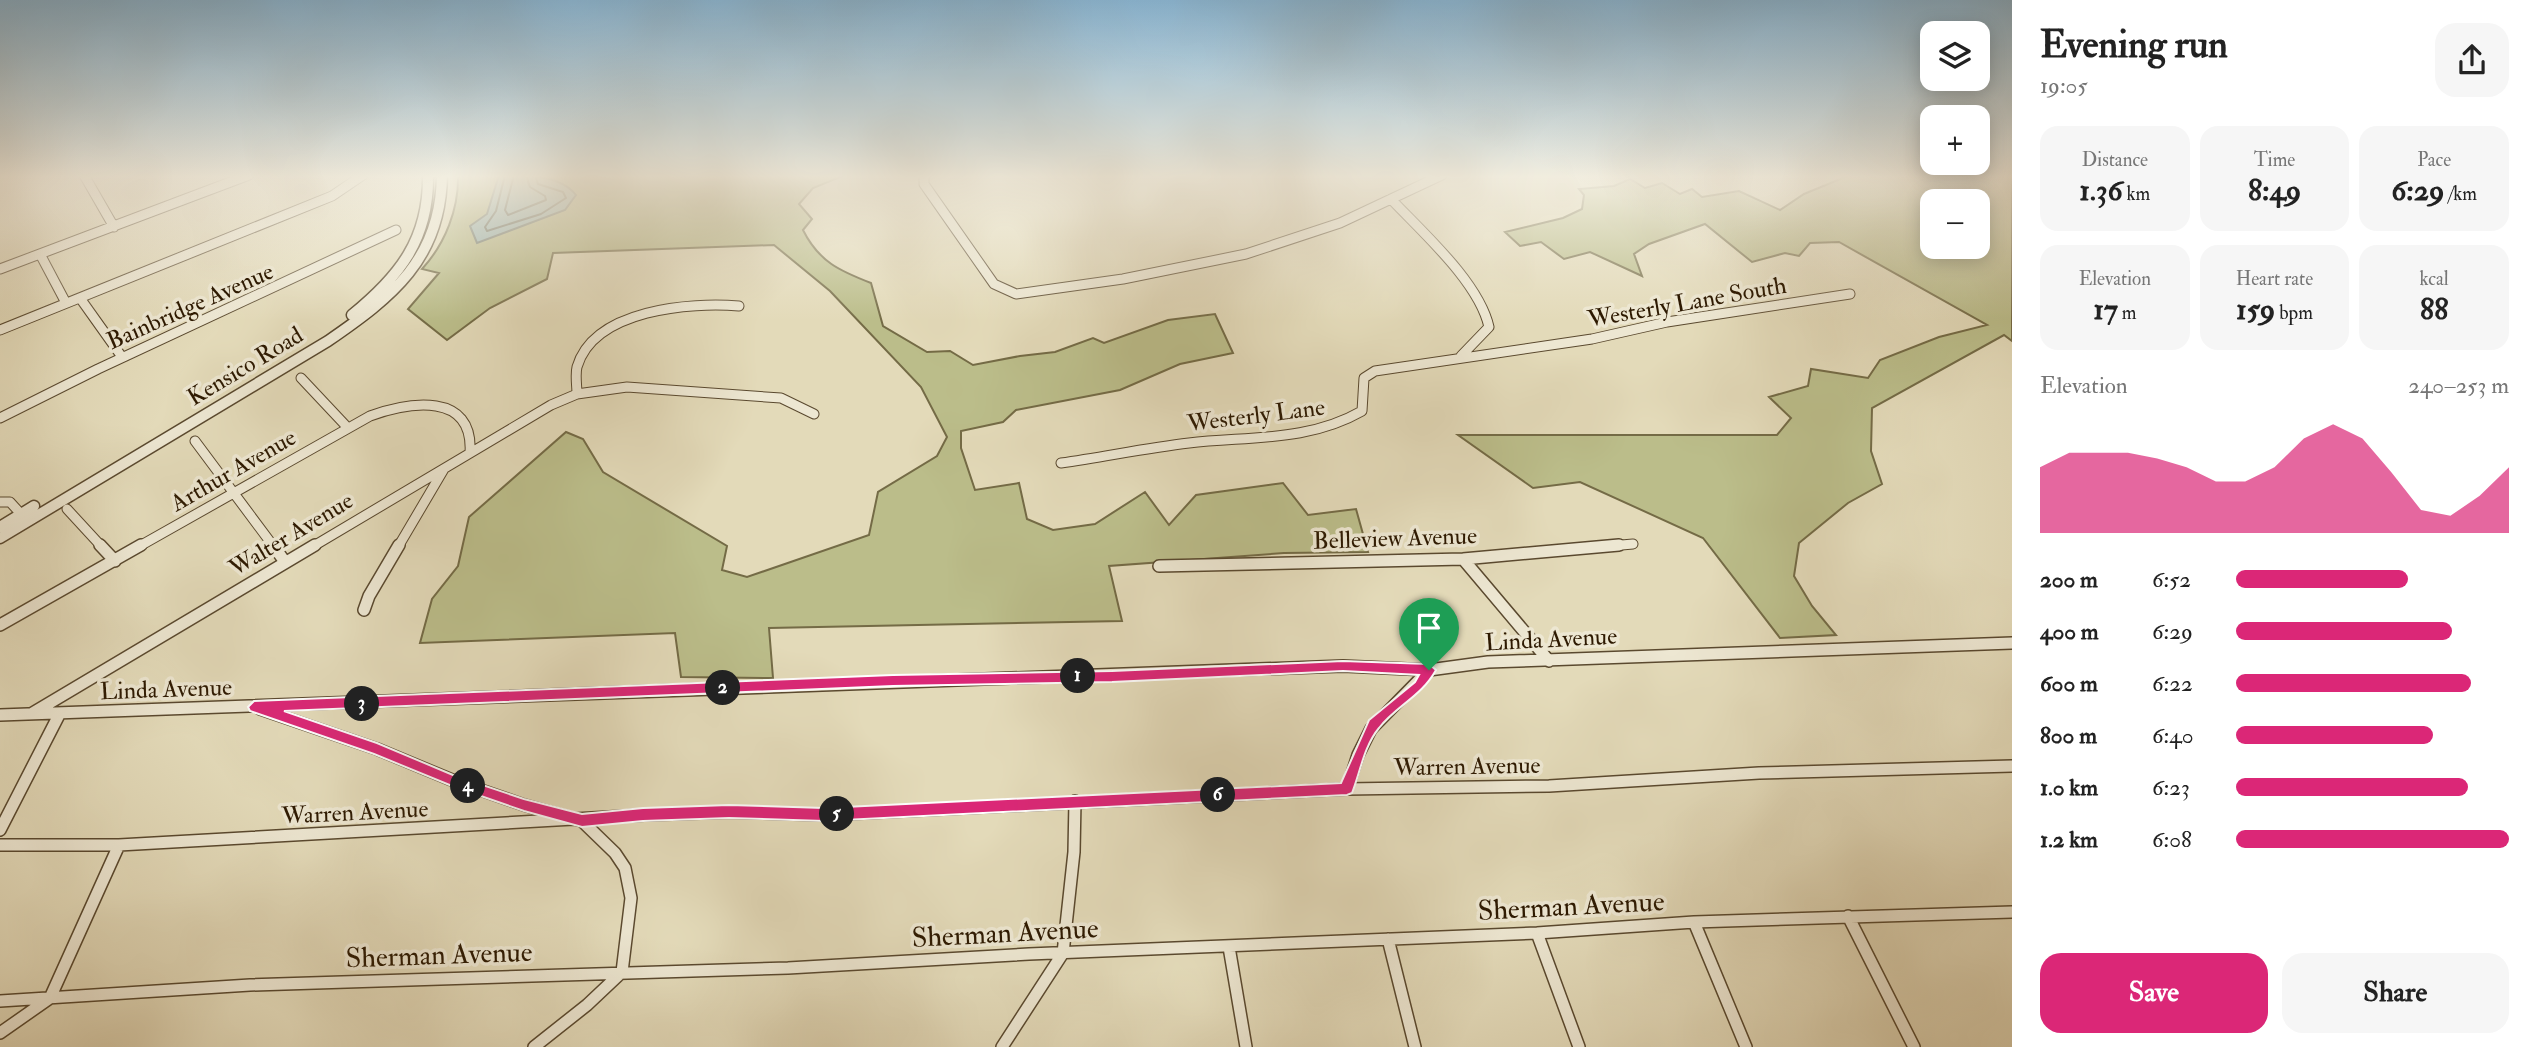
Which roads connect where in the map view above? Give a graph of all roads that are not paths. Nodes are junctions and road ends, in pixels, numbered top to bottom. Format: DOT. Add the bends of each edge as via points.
graph roads {
  1 [pos="112,224"];
  2 [pos="122,224"];
  3 [pos="263,224"];
  4 [pos="423,224"];
  5 [pos="438,224"];
  6 [pos="953,224"];
  7 [pos="1337,224"];
  8 [pos="1414,224"];
  9 [pos="114,227"];
  10 [pos="396,230"];
  11 [pos="40,254"];
  12 [pos="0,269"];
  13 [pos="1850,294"];
  14 [pos="79,298"];
  15 [pos="66,303"];
  16 [pos="739,306"];
  17 [pos="0,330"];
  18 [pos="1531,347"];
  19 [pos="1460,356"];
  20 [pos="121,357"];
  21 [pos="301,378"];
  22 [pos="577,394"];
  23 [pos="814,414"];
  24 [pos="0,418"];
  25 [pos="348,428"];
  26 [pos="195,441"];
  27 [pos="470,453"];
  28 [pos="1061,463"];
  29 [pos="444,468"];
  30 [pos="235,494"];
  31 [pos="0,502"];
  32 [pos="67,509"];
  33 [pos="21,514"];
  34 [pos="0,527"];
  35 [pos="0,538"];
  36 [pos="1633,544"];
  37 [pos="1462,559"];
  38 [pos="116,561"];
  39 [pos="285,562"];
  40 [pos="1159,566"];
  41 [pos="364,610"];
  42 [pos="0,625"];
  43 [pos="2012,643"];
  44 [pos="1549,661"];
  45 [pos="1429,670"];
  46 [pos="254,707"];
  47 [pos="60,713"];
  48 [pos="30,714"];
  49 [pos="0,716"];
  50 [pos="2012,766"];
  51 [pos="1347,789"];
  52 [pos="1075,801"];
  53 [pos="582,821"];
  54 [pos="0,830"];
  55 [pos="0,845"];
  56 [pos="119,845"];
  57 [pos="2010,915"];
  58 [pos="1847,916"];
  59 [pos="1694,922"];
  60 [pos="1537,933"];
  61 [pos="1388,939"];
  62 [pos="1229,947"];
  63 [pos="1063,953"];
  64 [pos="622,972"];
  65 [pos="50,998"];
  66 [pos="0,1001"];
  67 [pos="0,1033"];
  68 [pos="534,1047"];
  69 [pos="1002,1047"];
  70 [pos="1246,1047"];
  71 [pos="1415,1047"];
  72 [pos="1579,1047"];
  73 [pos="1746,1047"];
  74 [pos="1914,1047"];
  1 -- 9 [label="street"];
  2 -- 9 [label="street"];
  3 -- 14 [label="street"];
  4 -- 33 [label="street, Kensico Road" via="394,276 361,308 308,345"];
  5 -- 35 [label="street, Kensico Road" via="411,272 372,310"];
  6 -- 7 [label="street" via="994,284 1016,294 1123,279 1246,254"];
  8 -- 19 [label="street" via="1462,277 1487,316 1489,327"];
  9 -- 11 [label="street"];
  10 -- 20 [label="street, Bainbridge Avenue"];
  11 -- 12 [label="street"];
  11 -- 15 [label="street"];
  13 -- 18 [label="street, Westerly Lane South"];
  14 -- 15 [label="street"];
  14 -- 20 [label="street"];
  15 -- 17 [label="street"];
  16 -- 22 [label="street" via="722,303 660,310 619,323 583,353 575,375"];
  18 -- 19 [label="street, Westerly Lane"];
  19 -- 28 [label="street, Westerly Lane" via="1370,373 1364,378 1362,411 1324,429 1192,442"];
  20 -- 24 [label="street, Bainbridge Avenue"];
  21 -- 25 [label="street"];
  22 -- 23 [label="street, Walter Avenue" via="627,387 755,395 781,398"];
  22 -- 27 [label="street, Walter Avenue"];
  25 -- 27 [label="street, Arthur Avenue" via="392,408 439,406 461,417 471,442"];
  25 -- 30 [label="street, Arthur Avenue"];
  26 -- 30 [label="street"];
  27 -- 29 [label="street, Walter Avenue"];
  29 -- 39 [label="street, Walter Avenue"];
  29 -- 41 [label="street"];
  30 -- 38 [label="street, Arthur Avenue"];
  30 -- 39 [label="street"];
  31 -- 33 [label="street" via="10,502"];
  32 -- 38 [label="street"];
  33 -- 34 [label="street, Kensico Road"];
  36 -- 37 [label="street, Belleview Avenue"];
  37 -- 40 [label="street, Belleview Avenue"];
  37 -- 44 [label="street"];
  38 -- 42 [label="street, Arthur Avenue"];
  39 -- 48 [label="street, Walter Avenue"];
  43 -- 44 [label="street, Linda Avenue"];
  44 -- 45 [label="street, Linda Avenue" via="1488,662"];
  45 -- 46 [label="street, Linda Avenue" via="1343,666"];
  45 -- 51 [label="street" via="1419,686 1374,724"];
  46 -- 47 [label="street, Linda Avenue"];
  46 -- 53 [label="street" via="464,784"];
  47 -- 48 [label="street, Linda Avenue"];
  47 -- 54 [label="street"];
  48 -- 49 [label="street, Linda Avenue"];
  50 -- 51 [label="street, Warren Avenue" via="1759,773 1549,786"];
  51 -- 52 [label="street, Warren Avenue"];
  52 -- 53 [label="street, Warren Avenue" via="824,815 729,812"];
  52 -- 63 [label="street"];
  53 -- 56 [label="street, Warren Avenue"];
  53 -- 64 [label="street" via="625,868 632,898"];
  55 -- 56 [label="street, Warren Avenue"];
  56 -- 65 [label="street"];
  57 -- 58 [label="street, Sherman Avenue"];
  58 -- 59 [label="street, Sherman Avenue"];
  58 -- 74 [label="street"];
  59 -- 60 [label="street, Sherman Avenue"];
  59 -- 73 [label="street"];
  60 -- 61 [label="street, Sherman Avenue"];
  60 -- 72 [label="street"];
  61 -- 62 [label="street, Sherman Avenue"];
  61 -- 71 [label="street"];
  62 -- 63 [label="street, Sherman Avenue"];
  62 -- 70 [label="street"];
  63 -- 64 [label="street, Sherman Avenue"];
  63 -- 69 [label="street"];
  64 -- 65 [label="street, Sherman Avenue" via="250,985"];
  64 -- 68 [label="street"];
  65 -- 66 [label="street, Sherman Avenue"];
  65 -- 67 [label="street"];
}
